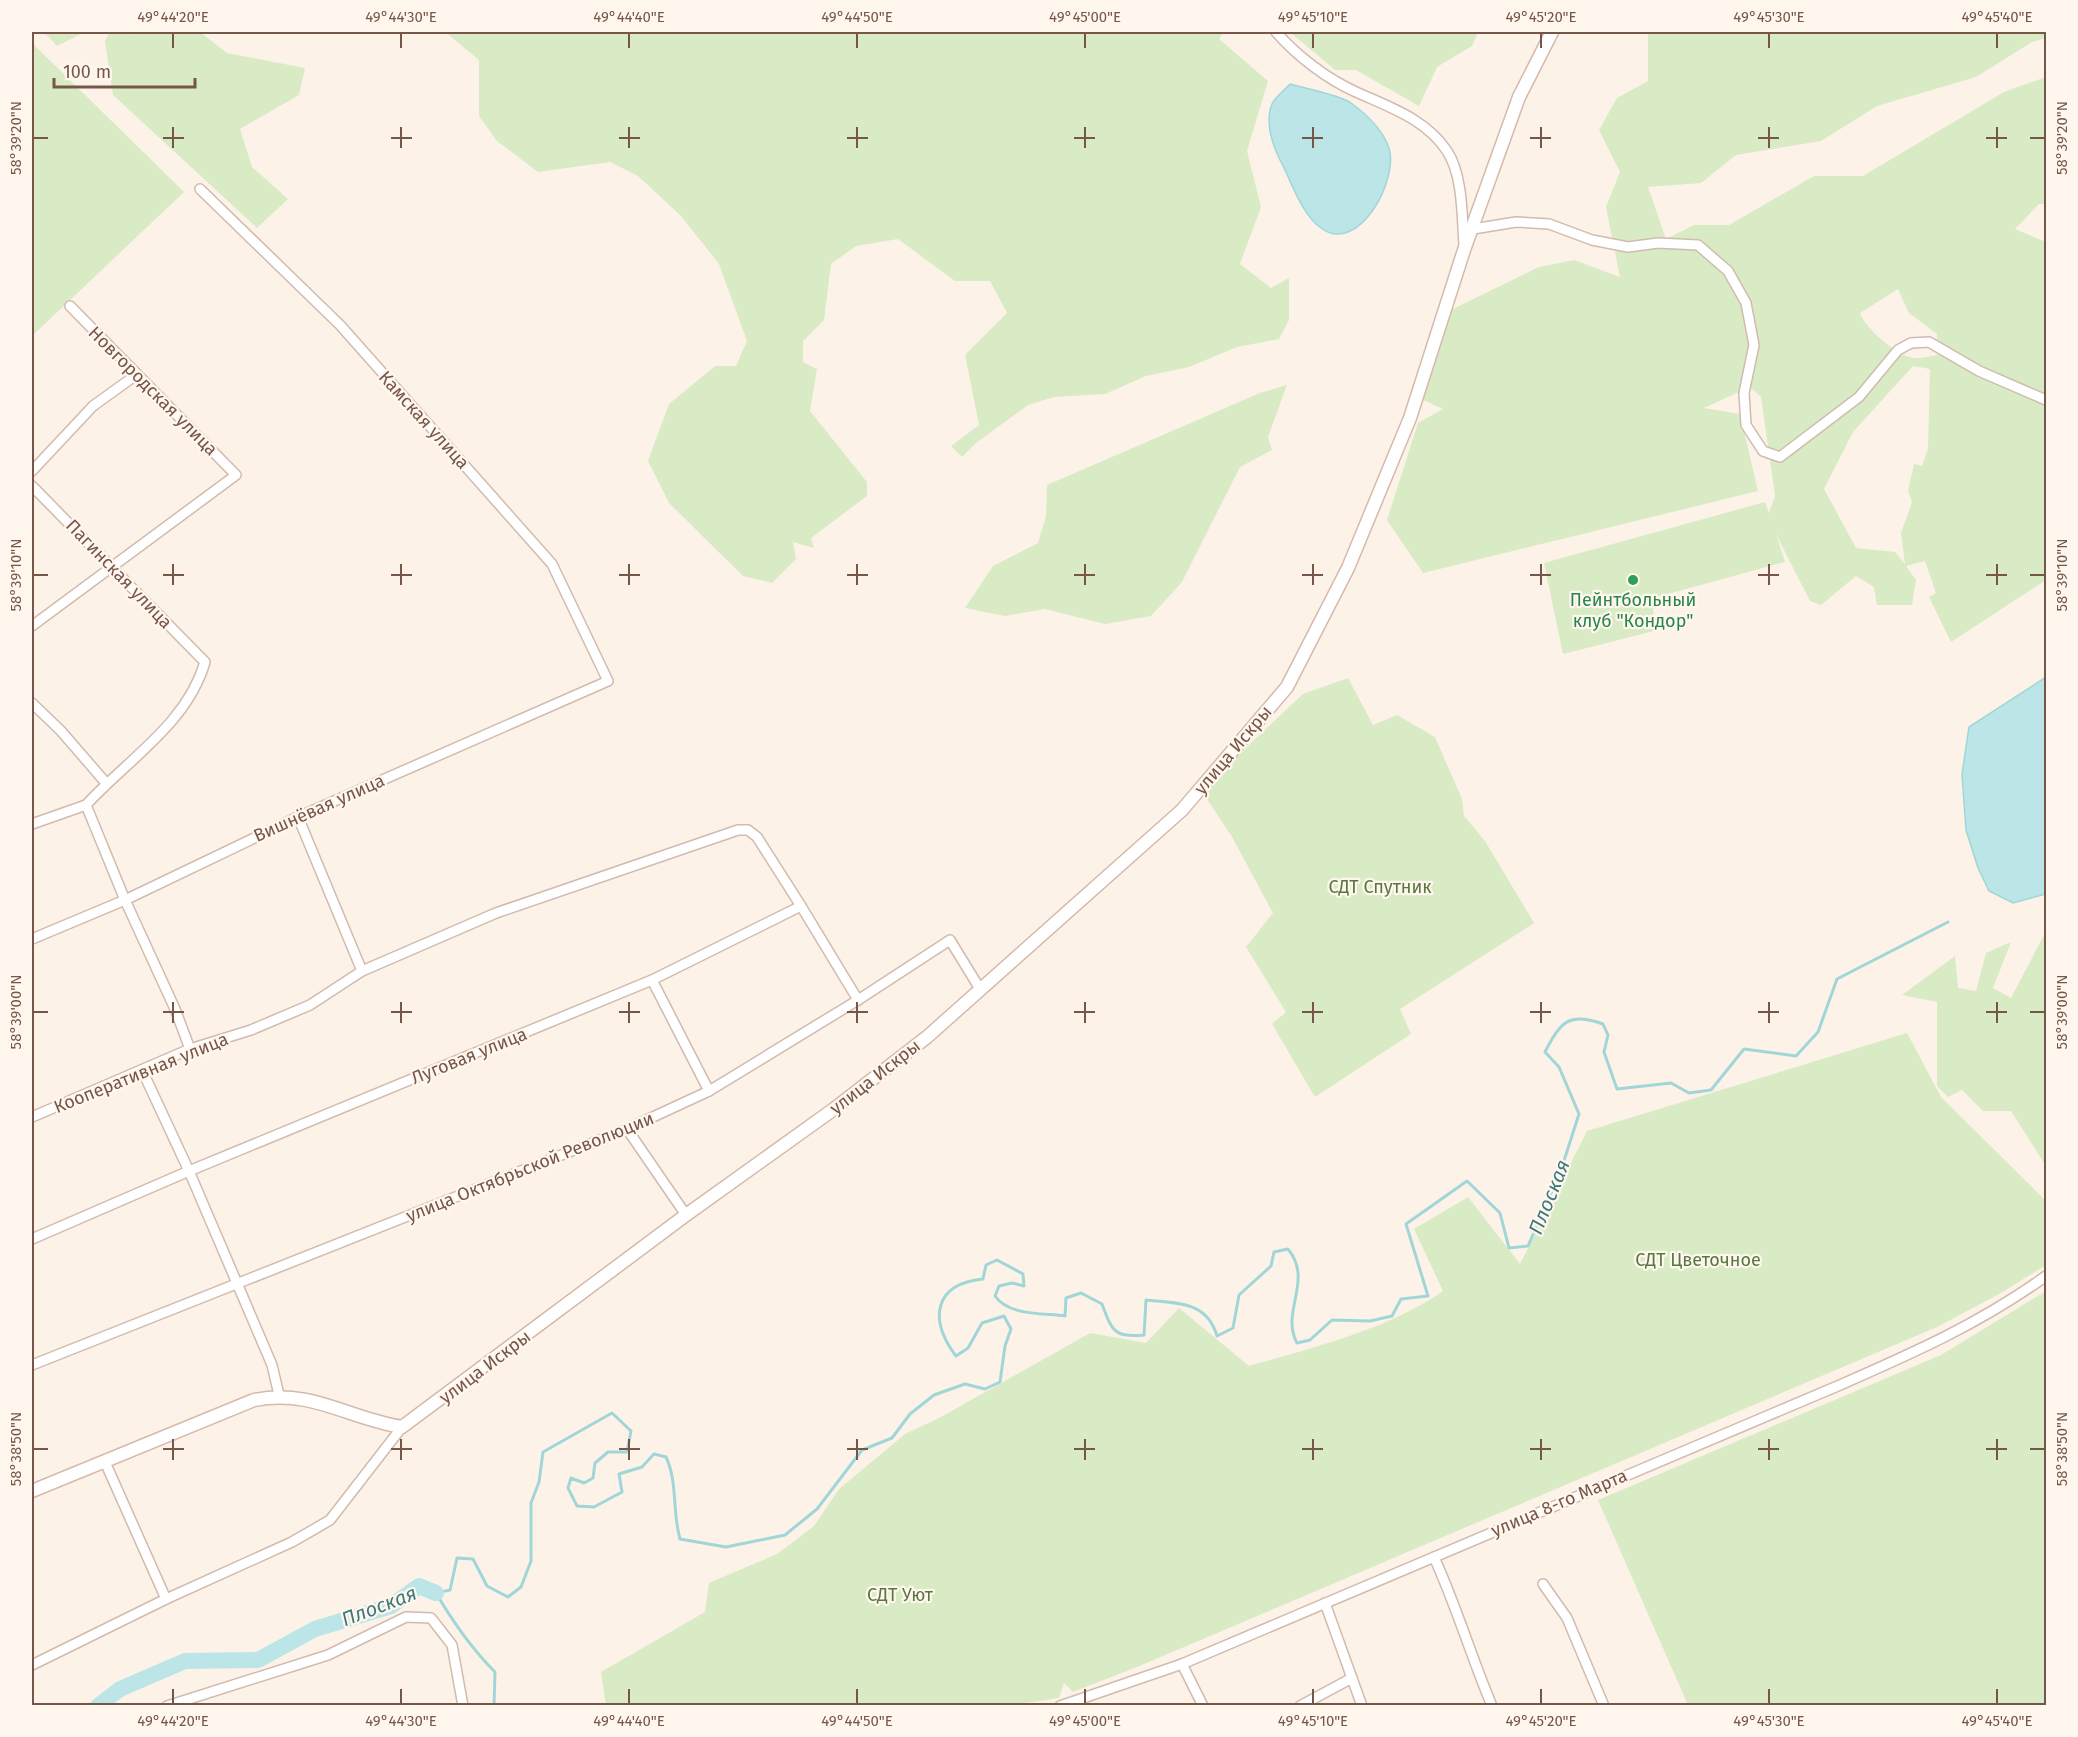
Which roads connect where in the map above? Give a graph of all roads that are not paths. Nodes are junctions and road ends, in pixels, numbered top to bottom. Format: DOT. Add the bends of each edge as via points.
graph roads {
  1 [pos="1276,32"];
  2 [pos="1552,32"];
  3 [pos="200,189"];
  4 [pos="1473,229"];
  5 [pos="1464,250"];
  6 [pos="70,306"];
  7 [pos="136,375"];
  8 [pos="2046,400"];
  9 [pos="32,471"];
  10 [pos="32,486"];
  11 [pos="114,567"];
  12 [pos="32,626"];
  13 [pos="608,681"];
  14 [pos="32,703"];
  15 [pos="106,783"];
  16 [pos="86,805"];
  17 [pos="298,817"];
  18 [pos="32,824"];
  19 [pos="125,900"];
  20 [pos="801,906"];
  21 [pos="32,939"];
  22 [pos="362,970"];
  23 [pos="652,980"];
  24 [pos="980,989"];
  25 [pos="858,1000"];
  26 [pos="190,1049"];
  27 [pos="142,1070"];
  28 [pos="709,1091"];
  29 [pos="32,1117"];
  30 [pos="627,1129"];
  31 [pos="189,1171"];
  32 [pos="686,1215"];
  33 [pos="32,1239"];
  34 [pos="2046,1276"];
  35 [pos="237,1285"];
  36 [pos="32,1365"];
  37 [pos="279,1395"];
  38 [pos="402,1427"];
  39 [pos="105,1462"];
  40 [pos="32,1491"];
  41 [pos="1434,1557"];
  42 [pos="1543,1584"];
  43 [pos="166,1599"];
  44 [pos="1325,1603"];
  45 [pos="1182,1664"];
  46 [pos="32,1665"];
  47 [pos="1352,1678"];
  48 [pos="1089,1696"];
  49 [pos="1066,1705"];
  50 [pos="167,1706"];
  51 [pos="464,1706"];
  52 [pos="1093,1706"];
  53 [pos="1203,1706"];
  54 [pos="1300,1706"];
  55 [pos="1362,1706"];
  56 [pos="1492,1706"];
  57 [pos="1604,1706"];
  1 -- 5 [label="street" via="1322,71 1413,119 1448,152 1461,190"];
  2 -- 4 [label="main road, улица Искры" via="1519,97"];
  3 -- 13 [label="street, Камская улица" via="340,325 552,564"];
  4 -- 5 [label="main road, улица Искры"];
  4 -- 8 [label="street" via="1516,222 1549,224 1592,240 1628,247 1659,243 1698,245 1728,271 1746,303 1754,345 1744,393 1746,425 1763,451 1780,457 1859,397 1898,350 1911,343 1929,342 1979,371"];
  5 -- 24 [label="main road, улица Искры" via="1410,418 1348,568 1287,687 1182,810"];
  6 -- 7 [label="street, Новгородская улица"];
  7 -- 9 [label="street" via="93,406"];
  7 -- 11 [label="street, Новгородская улица" via="236,475"];
  10 -- 11 [label="street, Пагинская улица"];
  11 -- 12 [label="street"];
  11 -- 15 [label="street, Пагинская улица" via="205,663 200,681 184,707"];
  13 -- 17 [label="street, Вишнёвая улица"];
  14 -- 15 [label="street"];
  15 -- 16 [label="street"];
  16 -- 18 [label="street"];
  16 -- 19 [label="street"];
  17 -- 19 [label="street, Вишнёвая улица"];
  17 -- 22 [label="street"];
  19 -- 21 [label="street, Вишнёвая улица"];
  19 -- 26 [label="street" via="176,1009"];
  20 -- 22 [label="street, Кооперативная улица" via="757,837 748,830 738,830 496,913"];
  20 -- 23 [label="street, Луговая улица"];
  20 -- 25 [label="street"];
  22 -- 26 [label="street, Кооперативная улица" via="310,1005 251,1030"];
  23 -- 28 [label="street"];
  23 -- 31 [label="street, Луговая улица"];
  24 -- 25 [label="street, улица Октябрьской Революции" via="950,940"];
  24 -- 32 [label="main road, улица Искры" via="927,1037 834,1109"];
  25 -- 28 [label="street, улица Октябрьской Революции"];
  26 -- 27 [label="street, Кооперативная улица"];
  27 -- 29 [label="street, Кооперативная улица"];
  27 -- 31 [label="street"];
  28 -- 30 [label="street, улица Октябрьской Революции"];
  30 -- 32 [label="street"];
  30 -- 35 [label="street, улица Октябрьской Революции"];
  31 -- 33 [label="street, Луговая улица"];
  31 -- 35 [label="street"];
  32 -- 38 [label="main road, улица Искры"];
  34 -- 41 [label="street, улица 8-го Марта" via="1948,1337"];
  35 -- 36 [label="street, улица Октябрьской Революции"];
  35 -- 37 [label="street" via="272,1365"];
  37 -- 38 [label="main road" via="322,1402 372,1422"];
  37 -- 39 [label="main road" via="254,1400"];
  38 -- 43 [label="street" via="330,1520 292,1542"];
  39 -- 40 [label="main road"];
  39 -- 43 [label="street"];
  41 -- 44 [label="street, улица 8-го Марта"];
  41 -- 56 [label="street"];
  42 -- 57 [label="street" via="1567,1618"];
  43 -- 46 [label="street"];
  44 -- 45 [label="street, улица 8-го Марта"];
  44 -- 47 [label="street"];
  45 -- 48 [label="street, улица 8-го Марта"];
  45 -- 53 [label="street"];
  47 -- 54 [label="street"];
  47 -- 55 [label="street"];
  48 -- 49 [label="street, улица 8-го Марта"];
  48 -- 52 [label="street"];
  50 -- 51 [label="street" via="328,1655 406,1617 431,1618 452,1645"];
}
